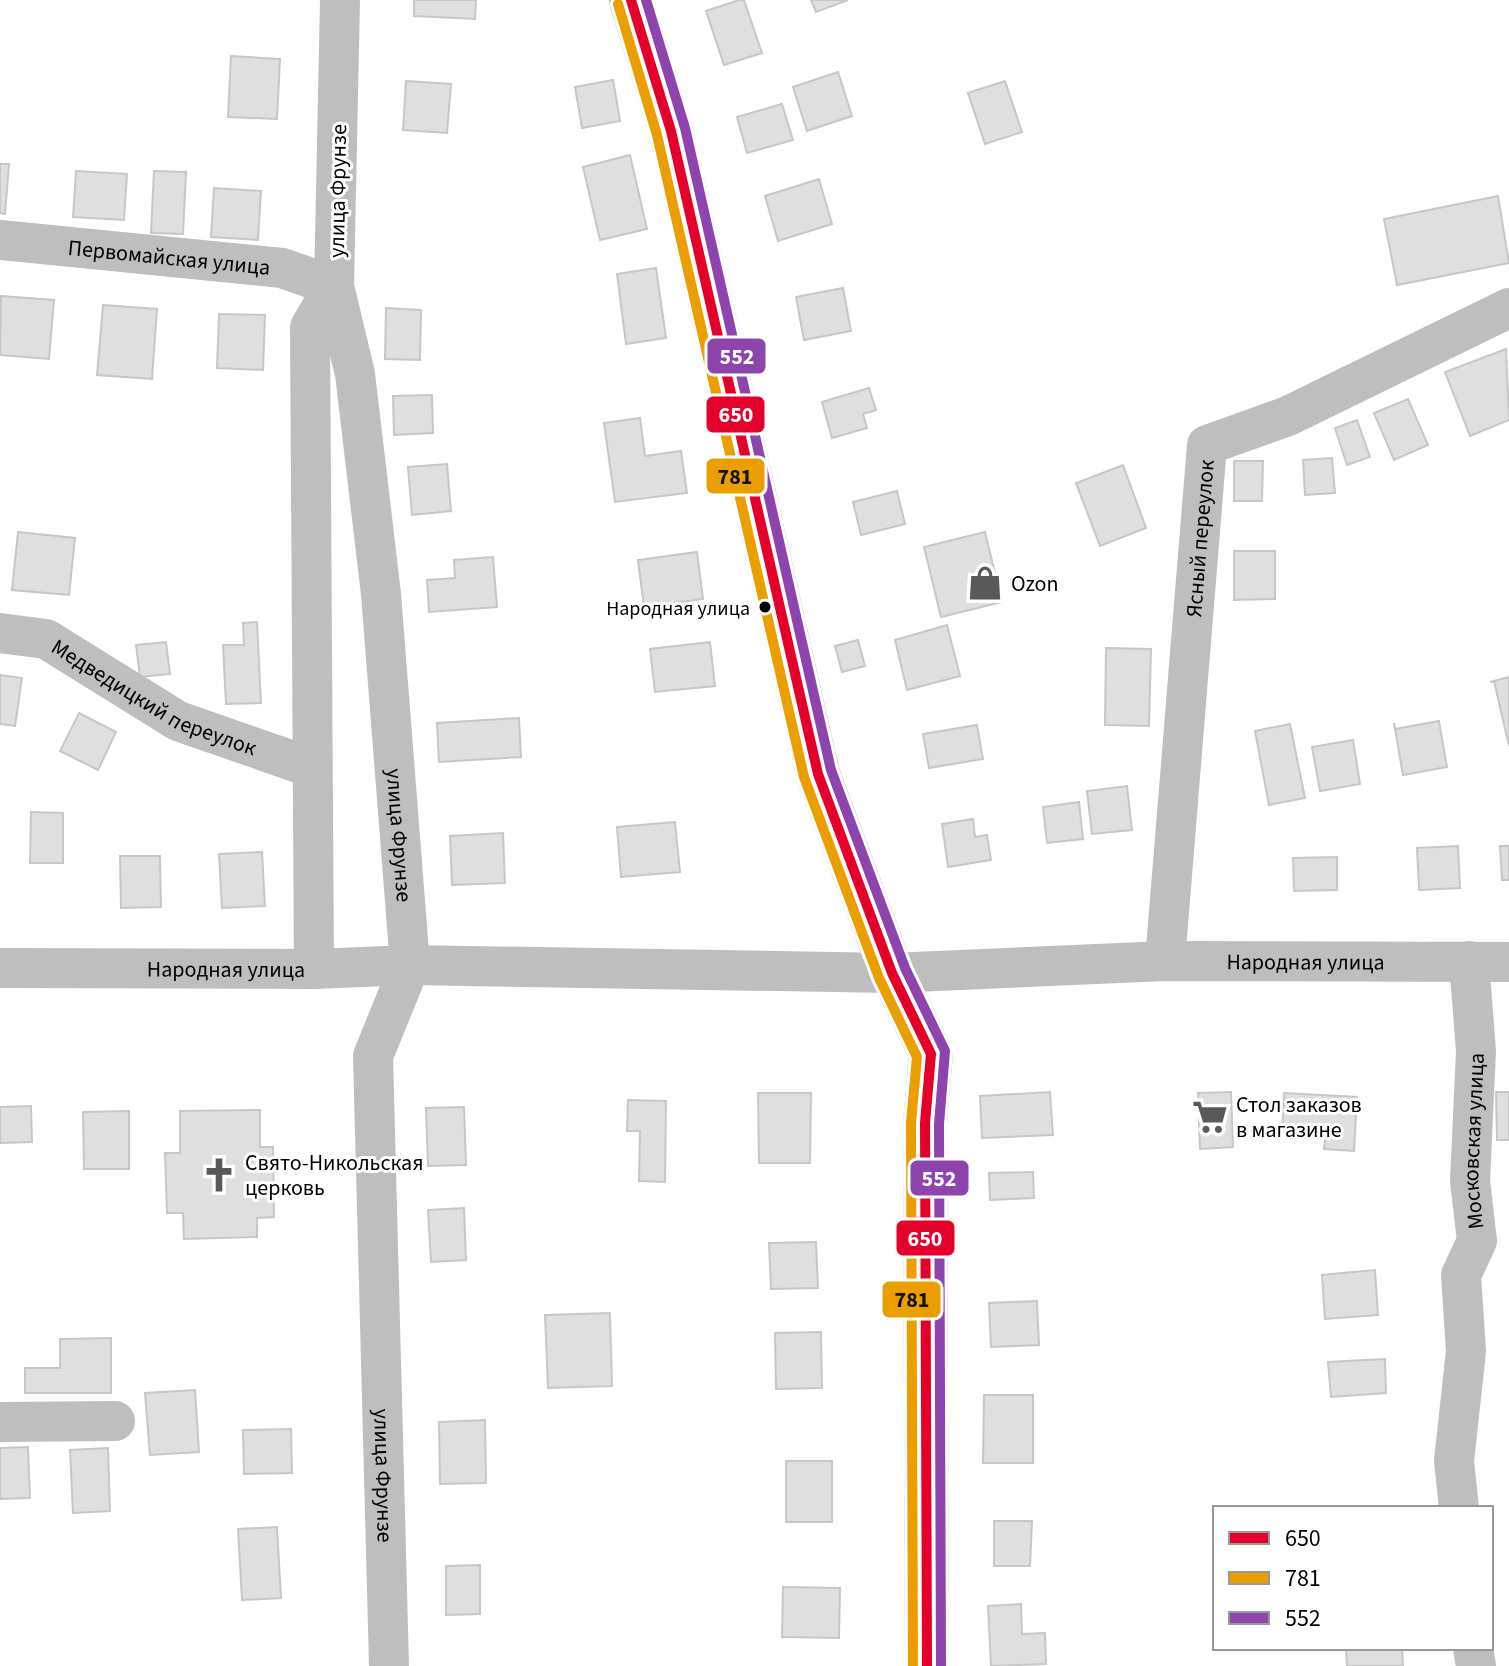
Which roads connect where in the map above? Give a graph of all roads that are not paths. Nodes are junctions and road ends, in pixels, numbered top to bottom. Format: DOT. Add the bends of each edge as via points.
graph roads {
  1 [pos="340,0"];
  2 [pos="631,0"];
  3 [pos="0,240"];
  4 [pos="334,286"];
  5 [pos="1509,308"];
  6 [pos="0,633"];
  7 [pos="310,767"];
  8 [pos="1165,961"];
  9 [pos="1469,961"];
  10 [pos="1509,962"];
  11 [pos="410,965"];
  12 [pos="0,968"];
  13 [pos="314,969"];
  14 [pos="892,973"];
  15 [pos="115,1421"];
  16 [pos="0,1422"];
  17 [pos="1459,1506"];
  18 [pos="389,1666"];
  19 [pos="927,1666"];
  1 -- 4 [label="street, улица Фрунзе"];
  2 -- 14 [label="main road" via="671,131 818,774"];
  3 -- 4 [label="street, Первомайская улица" via="282,268"];
  4 -- 7 [label="street" via="310,327"];
  4 -- 11 [label="street, улица Фрунзе" via="355,374 381,594"];
  5 -- 8 [label="street, Ясный переулок" via="1288,416 1207,445"];
  6 -- 7 [label="street, Медведицкий переулок" via="46,639 178,721"];
  7 -- 13 [label="street"];
  8 -- 9 [label="street, Народная улица"];
  8 -- 14 [label="street, Народная улица"];
  9 -- 10 [label="street, Народная улица"];
  9 -- 17 [label="street, Московская улица" via="1476,1051 1470,1181 1477,1241 1461,1275 1466,1351 1454,1461"];
  11 -- 13 [label="street, Народная улица"];
  11 -- 14 [label="street, Народная улица"];
  11 -- 18 [label="street, улица Фрунзе" via="373,1056"];
  12 -- 13 [label="street, Народная улица"];
  14 -- 19 [label="main road" via="931,1054 925,1123"];
  15 -- 16 [label="street"];
}
